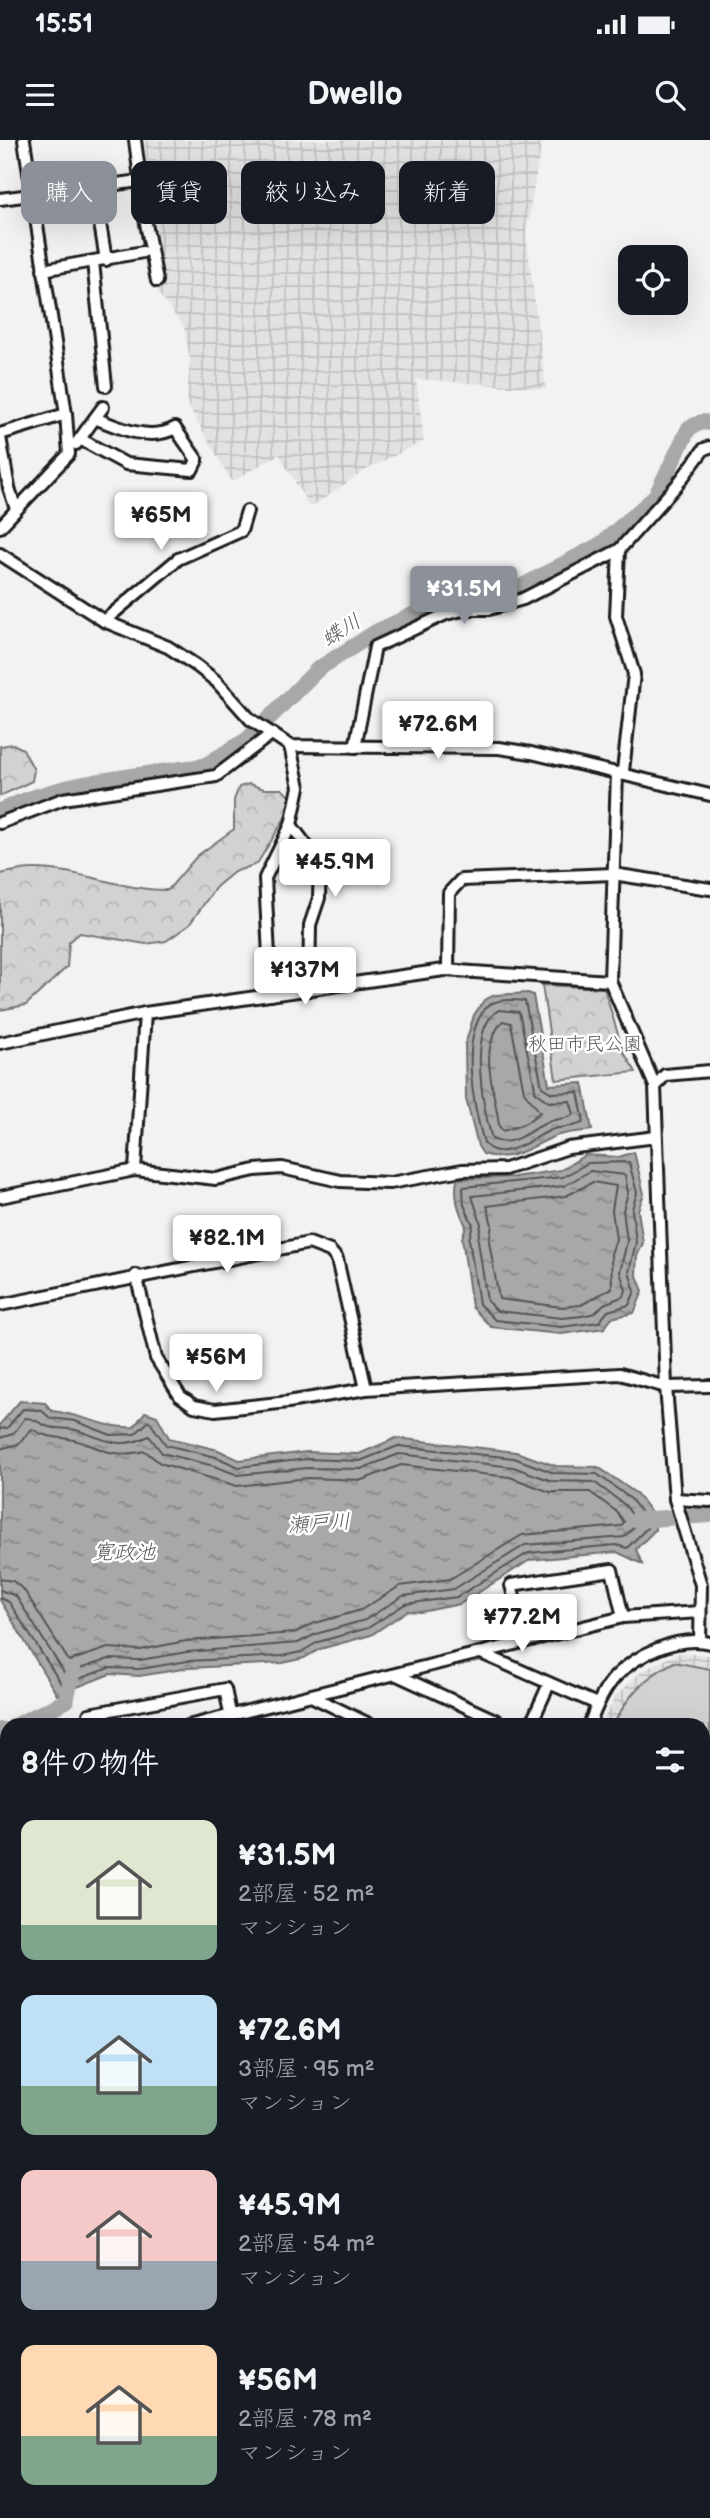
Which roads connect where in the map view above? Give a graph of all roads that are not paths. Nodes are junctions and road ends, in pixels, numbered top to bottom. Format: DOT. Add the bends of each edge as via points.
graph roads {
  1 [pos="24,140"];
  2 [pos="135,140"];
  3 [pos="27,161"];
  4 [pos="138,161"];
  5 [pos="21,196"];
  6 [pos="0,199"];
  7 [pos="36,224"];
  8 [pos="100,224"];
  9 [pos="147,224"];
  10 [pos="143,252"];
  11 [pos="106,260"];
  12 [pos="93,262"];
  13 [pos="43,270"];
  14 [pos="157,281"];
  15 [pos="106,386"];
  16 [pos="103,407"];
  17 [pos="66,414"];
  18 [pos="95,418"];
  19 [pos="0,435"];
  20 [pos="80,439"];
  21 [pos="710,447"];
  22 [pos="69,454"];
  23 [pos="4,490"];
  24 [pos="16,509"];
  25 [pos="247,511"];
  26 [pos="0,527"];
  27 [pos="619,550"];
  28 [pos="2,559"];
  29 [pos="104,621"];
  30 [pos="270,735"];
  31 [pos="290,746"];
  32 [pos="355,747"];
  33 [pos="617,772"];
  34 [pos="710,795"];
  35 [pos="0,823"];
  36 [pos="291,825"];
  37 [pos="614,874"];
  38 [pos="710,889"];
  39 [pos="448,970"];
  40 [pos="610,981"];
  41 [pos="309,990"];
  42 [pos="271,995"];
  43 [pos="145,1013"];
  44 [pos="0,1043"];
  45 [pos="710,1071"];
  46 [pos="655,1086"];
  47 [pos="656,1137"];
  48 [pos="135,1170"];
  49 [pos="0,1197"];
  50 [pos="136,1275"];
  51 [pos="0,1305"];
  52 [pos="710,1385"];
  53 [pos="666,1387"];
  54 [pos="366,1389"];
  55 [pos="675,1499"];
  56 [pos="710,1501"];
  57 [pos="700,1612"];
  58 [pos="623,1618"];
  59 [pos="525,1642"];
  60 [pos="705,1642"];
  61 [pos="483,1654"];
  62 [pos="397,1675"];
  63 [pos="549,1684"];
  64 [pos="312,1696"];
  65 [pos="597,1704"];
  66 [pos="231,1716"];
  67 [pos="90,1718"];
  68 [pos="222,1718"];
  69 [pos="357,1718"];
  70 [pos="491,1718"];
  71 [pos="534,1718"];
  72 [pos="592,1718"];
  1 -- 3 [label="street"];
  2 -- 4 [label="street"];
  5 -- 6 [label="street"];
  7 -- 13 [label="street"];
  8 -- 11 [label="street"];
  9 -- 14 [label="street"];
  10 -- 11 [label="street"];
  11 -- 12 [label="street"];
  12 -- 13 [label="street"];
  12 -- 15 [label="street"];
  13 -- 17 [label="street"];
  16 -- 18 [label="street"];
  17 -- 19 [label="street"];
  17 -- 22 [label="street"];
  18 -- 20 [label="street"];
  18 -- 20 [label="street" via="127,431 165,434 175,428 197,460 192,470 126,464"];
  19 -- 23 [label="street"];
  20 -- 22 [label="street"];
  21 -- 27 [label="street"];
  22 -- 24 [label="street"];
  23 -- 24 [label="street"];
  24 -- 26 [label="street"];
  25 -- 29 [label="street" via="240,531 178,559"];
  27 -- 32 [label="street" via="523,599 446,614 375,647"];
  27 -- 33 [label="street" via="617,616 634,674 623,771"];
  28 -- 29 [label="street"];
  29 -- 30 [label="street" via="168,647 197,666"];
  30 -- 31 [label="street"];
  30 -- 35 [label="street" via="216,776 62,799"];
  31 -- 32 [label="street"];
  31 -- 36 [label="street" via="299,787"];
  32 -- 33 [label="street" via="499,748"];
  33 -- 34 [label="street"];
  33 -- 37 [label="street"];
  36 -- 41 [label="street" via="320,863 319,898 310,926"];
  36 -- 42 [label="street" via="265,878"];
  37 -- 38 [label="street"];
  37 -- 39 [label="street" via="461,880 449,893"];
  37 -- 40 [label="street"];
  39 -- 40 [label="street"];
  39 -- 41 [label="street"];
  40 -- 46 [label="street"];
  41 -- 42 [label="street"];
  42 -- 43 [label="street"];
  43 -- 44 [label="street"];
  43 -- 48 [label="street"];
  45 -- 46 [label="street" via="665,1075"];
  46 -- 47 [label="street"];
  47 -- 48 [label="street" via="568,1148 505,1169 462,1170 390,1183 340,1181 282,1168 216,1179"];
  47 -- 53 [label="street"];
  48 -- 49 [label="street"];
  50 -- 51 [label="street"];
  50 -- 54 [label="street" via="156,1358 180,1396 194,1406 215,1410"];
  50 -- 54 [label="street" via="309,1243 330,1251 337,1259"];
  52 -- 53 [label="street"];
  53 -- 54 [label="street" via="620,1374"];
  53 -- 55 [label="street"];
  55 -- 56 [label="street"];
  55 -- 57 [label="street" via="701,1585"];
  57 -- 58 [label="street"];
  57 -- 60 [label="street"];
  58 -- 59 [label="street"];
  58 -- 59 [label="street" via="612,1570 511,1586"];
  59 -- 61 [label="street"];
  60 -- 65 [label="street" via="675,1642 641,1657 615,1677"];
  61 -- 62 [label="street"];
  61 -- 63 [label="street"];
  62 -- 64 [label="street"];
  62 -- 70 [label="street"];
  63 -- 65 [label="street"];
  63 -- 71 [label="street"];
  64 -- 66 [label="street"];
  64 -- 69 [label="street"];
  65 -- 72 [label="street"];
  66 -- 67 [label="street" via="225,1689 89,1714"];
  66 -- 68 [label="street"];
}
